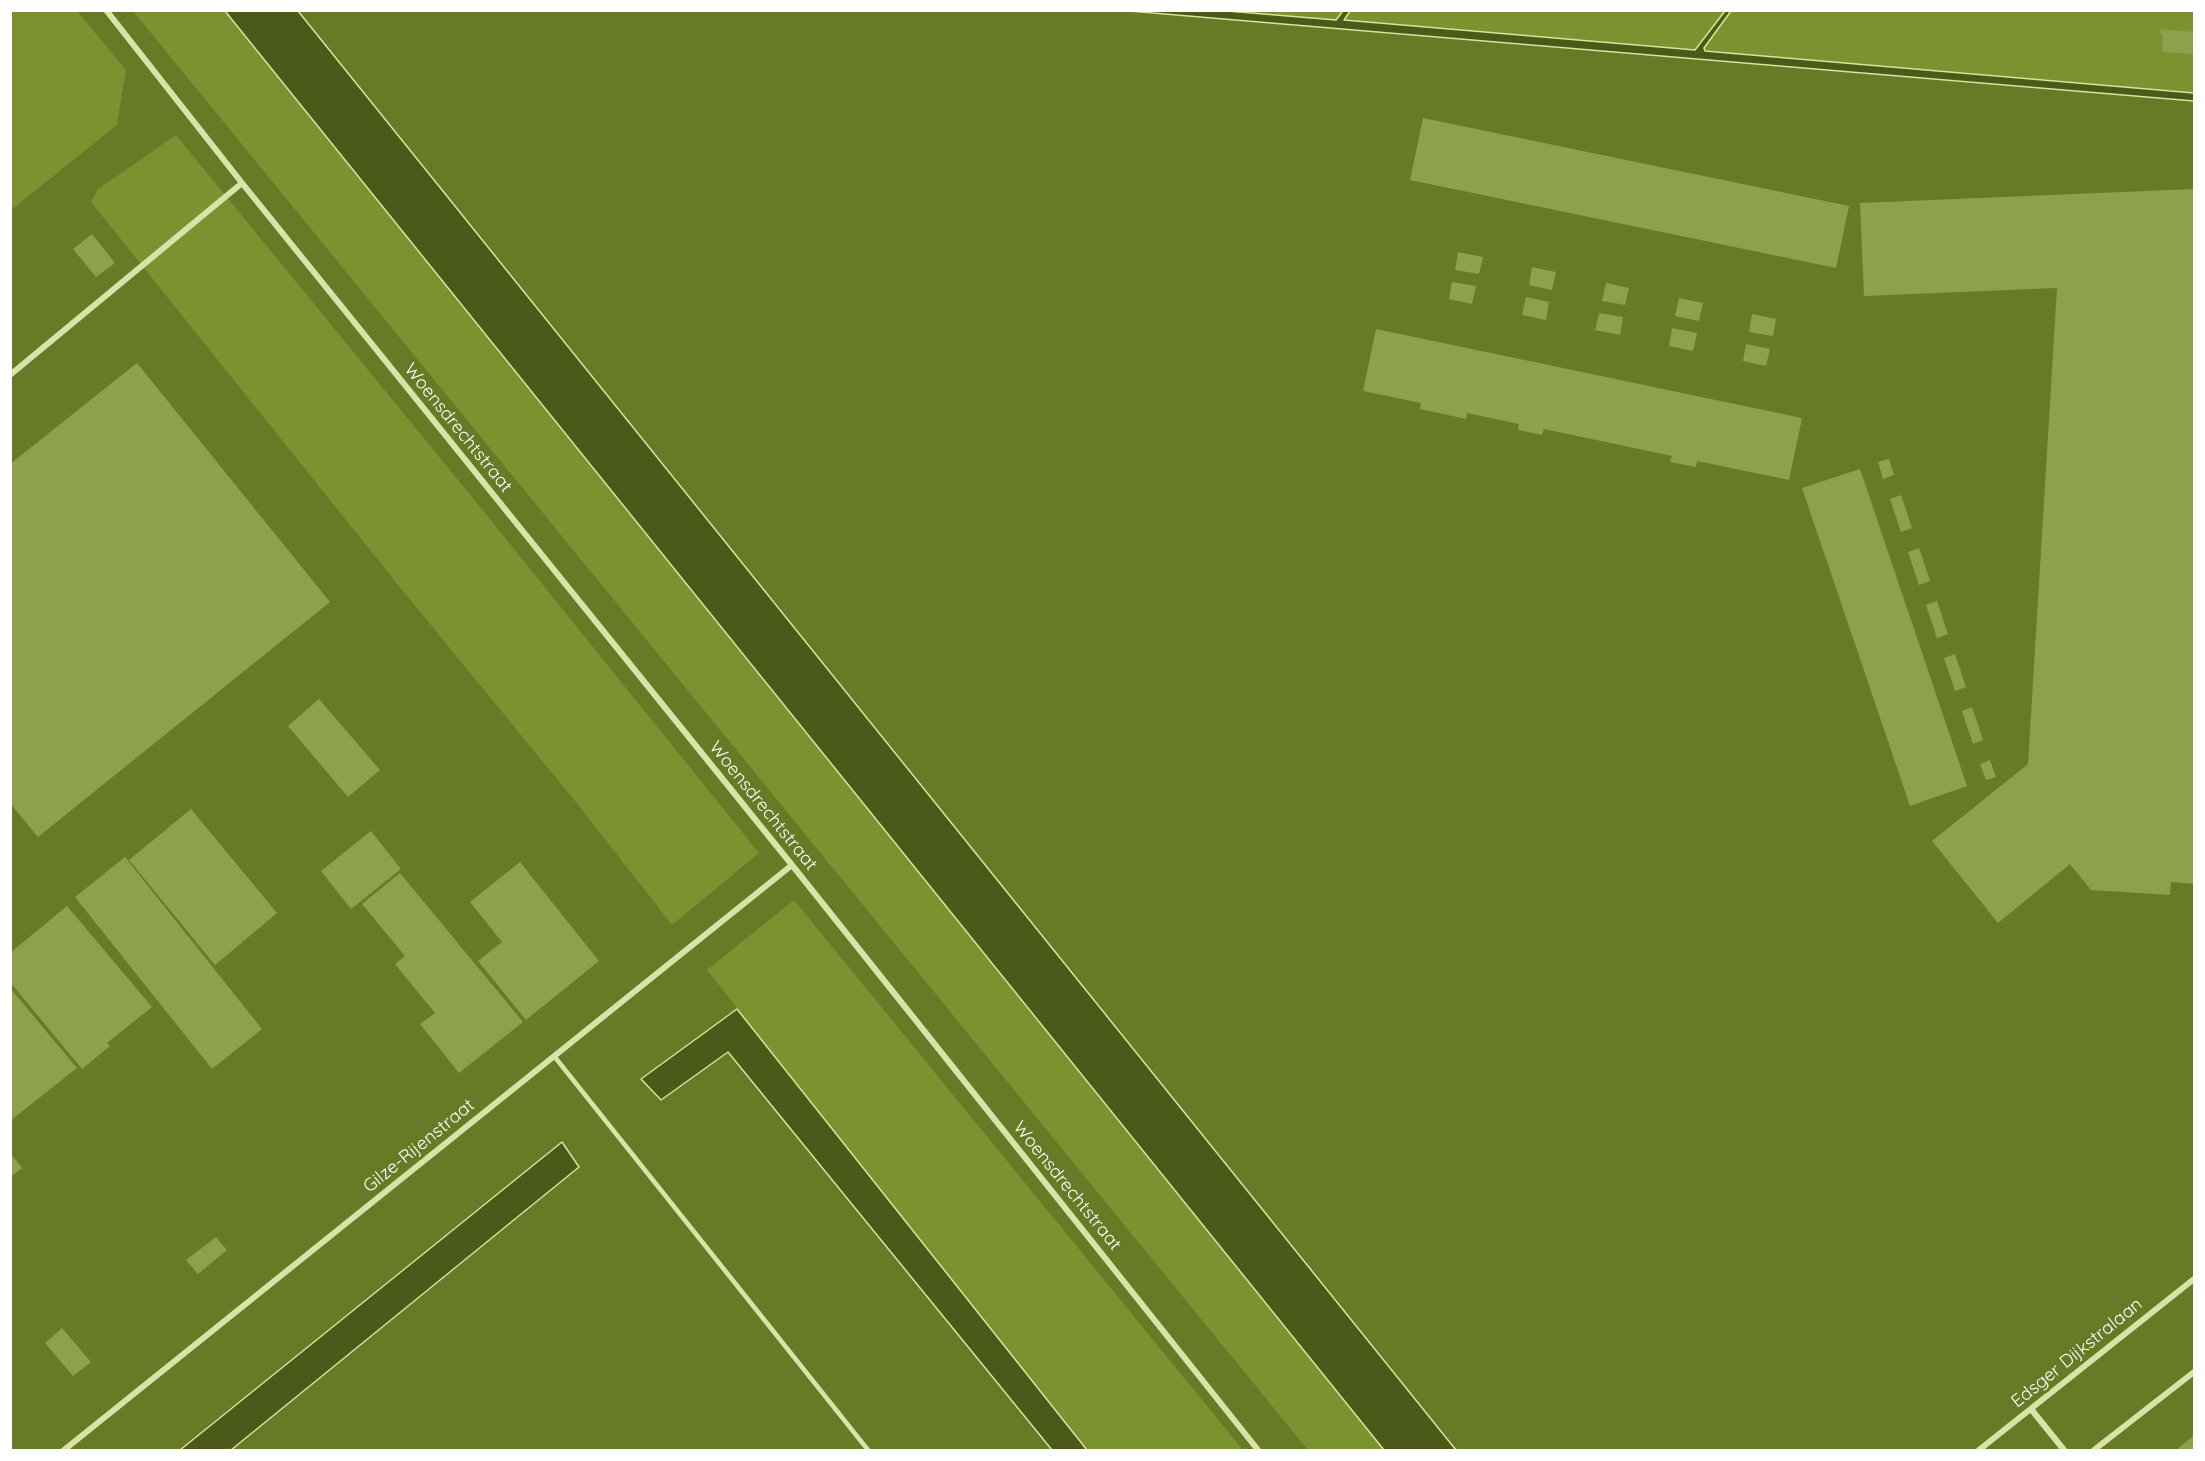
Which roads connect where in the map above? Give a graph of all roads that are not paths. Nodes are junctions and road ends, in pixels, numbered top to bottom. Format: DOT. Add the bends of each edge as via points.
graph roads {
  1 [pos="106,10"];
  2 [pos="242,183"];
  3 [pos="10,375"];
  4 [pos="792,864"];
  5 [pos="554,1056"];
  6 [pos="2194,1279"];
  7 [pos="2194,1372"];
  8 [pos="2031,1409"];
  9 [pos="64,1450"];
  10 [pos="868,1450"];
  11 [pos="1258,1450"];
  12 [pos="1979,1450"];
  13 [pos="2064,1450"];
  14 [pos="2094,1450"];
  1 -- 2 [label="street, Woensdrechtstraat"];
  2 -- 3 [label="street"];
  2 -- 4 [label="street, Woensdrechtstraat"];
  4 -- 5 [label="street, Gilze-Rijenstraat"];
  4 -- 11 [label="street, Woensdrechtstraat"];
  5 -- 9 [label="street, Gilze-Rijenstraat"];
  5 -- 10 [label="lane"];
  6 -- 8 [label="street, Edsger Dijkstralaan"];
  7 -- 14 [label="street"];
  8 -- 12 [label="street, Edsger Dijkstralaan"];
  8 -- 13 [label="street"];
}
